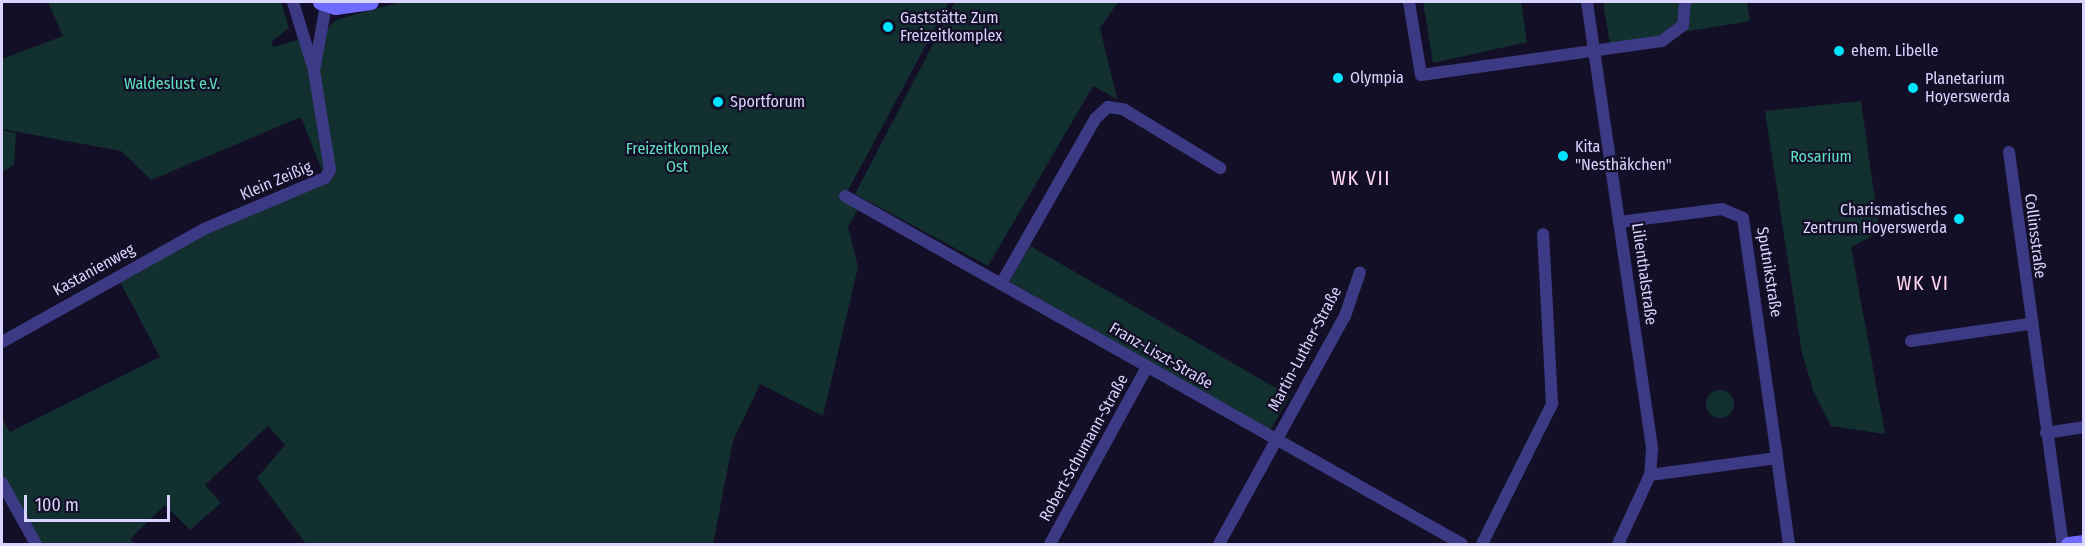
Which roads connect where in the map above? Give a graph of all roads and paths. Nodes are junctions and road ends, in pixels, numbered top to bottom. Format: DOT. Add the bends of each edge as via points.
graph roads {
  1 [pos="293,2"];
  2 [pos="371,2"];
  3 [pos="1409,2"];
  4 [pos="1587,2"];
  5 [pos="1685,2"];
  6 [pos="323,3"];
  7 [pos="1595,51"];
  8 [pos="314,70"];
  9 [pos="2009,152"];
  10 [pos="1220,168"];
  11 [pos="845,196"];
  12 [pos="1619,222"];
  13 [pos="204,229"];
  14 [pos="1543,234"];
  15 [pos="1360,272"];
  16 [pos="1001,284"];
  17 [pos="2030,324"];
  18 [pos="1911,341"];
  19 [pos="2,342"];
  20 [pos="1147,367"];
  21 [pos="2084,427"];
  22 [pos="2046,433"];
  23 [pos="1275,439"];
  24 [pos="1777,458"];
  25 [pos="1650,475"];
  26 [pos="2,483"];
  27 [pos="2084,542"];
  28 [pos="36,544"];
  29 [pos="1050,544"];
  30 [pos="1219,544"];
  31 [pos="1462,544"];
  32 [pos="1482,544"];
  33 [pos="1618,544"];
  34 [pos="1789,544"];
  35 [pos="2065,544"];
  1 -- 8 [label="street, Klein Zeißig"];
  2 -- 6 [label="main road"];
  3 -- 7 [label="street" via="1421,75"];
  4 -- 7 [label="street, Lilienthalstraße"];
  5 -- 7 [label="street" via="1683,25 1666,40"];
  6 -- 8 [label="street, Klein Zeißig"];
  7 -- 12 [label="street, Lilienthalstraße"];
  8 -- 13 [label="street, Klein Zeißig" via="330,170 325,178"];
  9 -- 17 [label="street, Collinsstraße"];
  10 -- 16 [label="street" via="1123,109 1108,107 1095,119"];
  11 -- 16 [label="street, Franz-Liszt-Straße"];
  12 -- 24 [label="street, Sputnikstraße" via="1722,208 1743,218"];
  12 -- 25 [label="street, Lilienthalstraße" via="1650,438"];
  13 -- 19 [label="street, Kastanienweg"];
  14 -- 32 [label="street" via="1552,404"];
  15 -- 23 [label="street, Martin-Luther-Straße" via="1344,316"];
  16 -- 20 [label="street, Franz-Liszt-Straße"];
  17 -- 18 [label="street"];
  17 -- 22 [label="street, Collinsstraße"];
  20 -- 23 [label="street, Franz-Liszt-Straße"];
  20 -- 29 [label="street, Robert-Schumann-Straße"];
  21 -- 22 [label="street"];
  22 -- 35 [label="street, Collinsstraße"];
  23 -- 30 [label="street, Martin-Luther-Straße"];
  23 -- 31 [label="street, Franz-Liszt-Straße"];
  24 -- 25 [label="street"];
  24 -- 34 [label="street, Sputnikstraße"];
  25 -- 33 [label="street, Lilienthalstraße"];
  26 -- 28 [label="street"];
  27 -- 35 [label="main road"];
}
